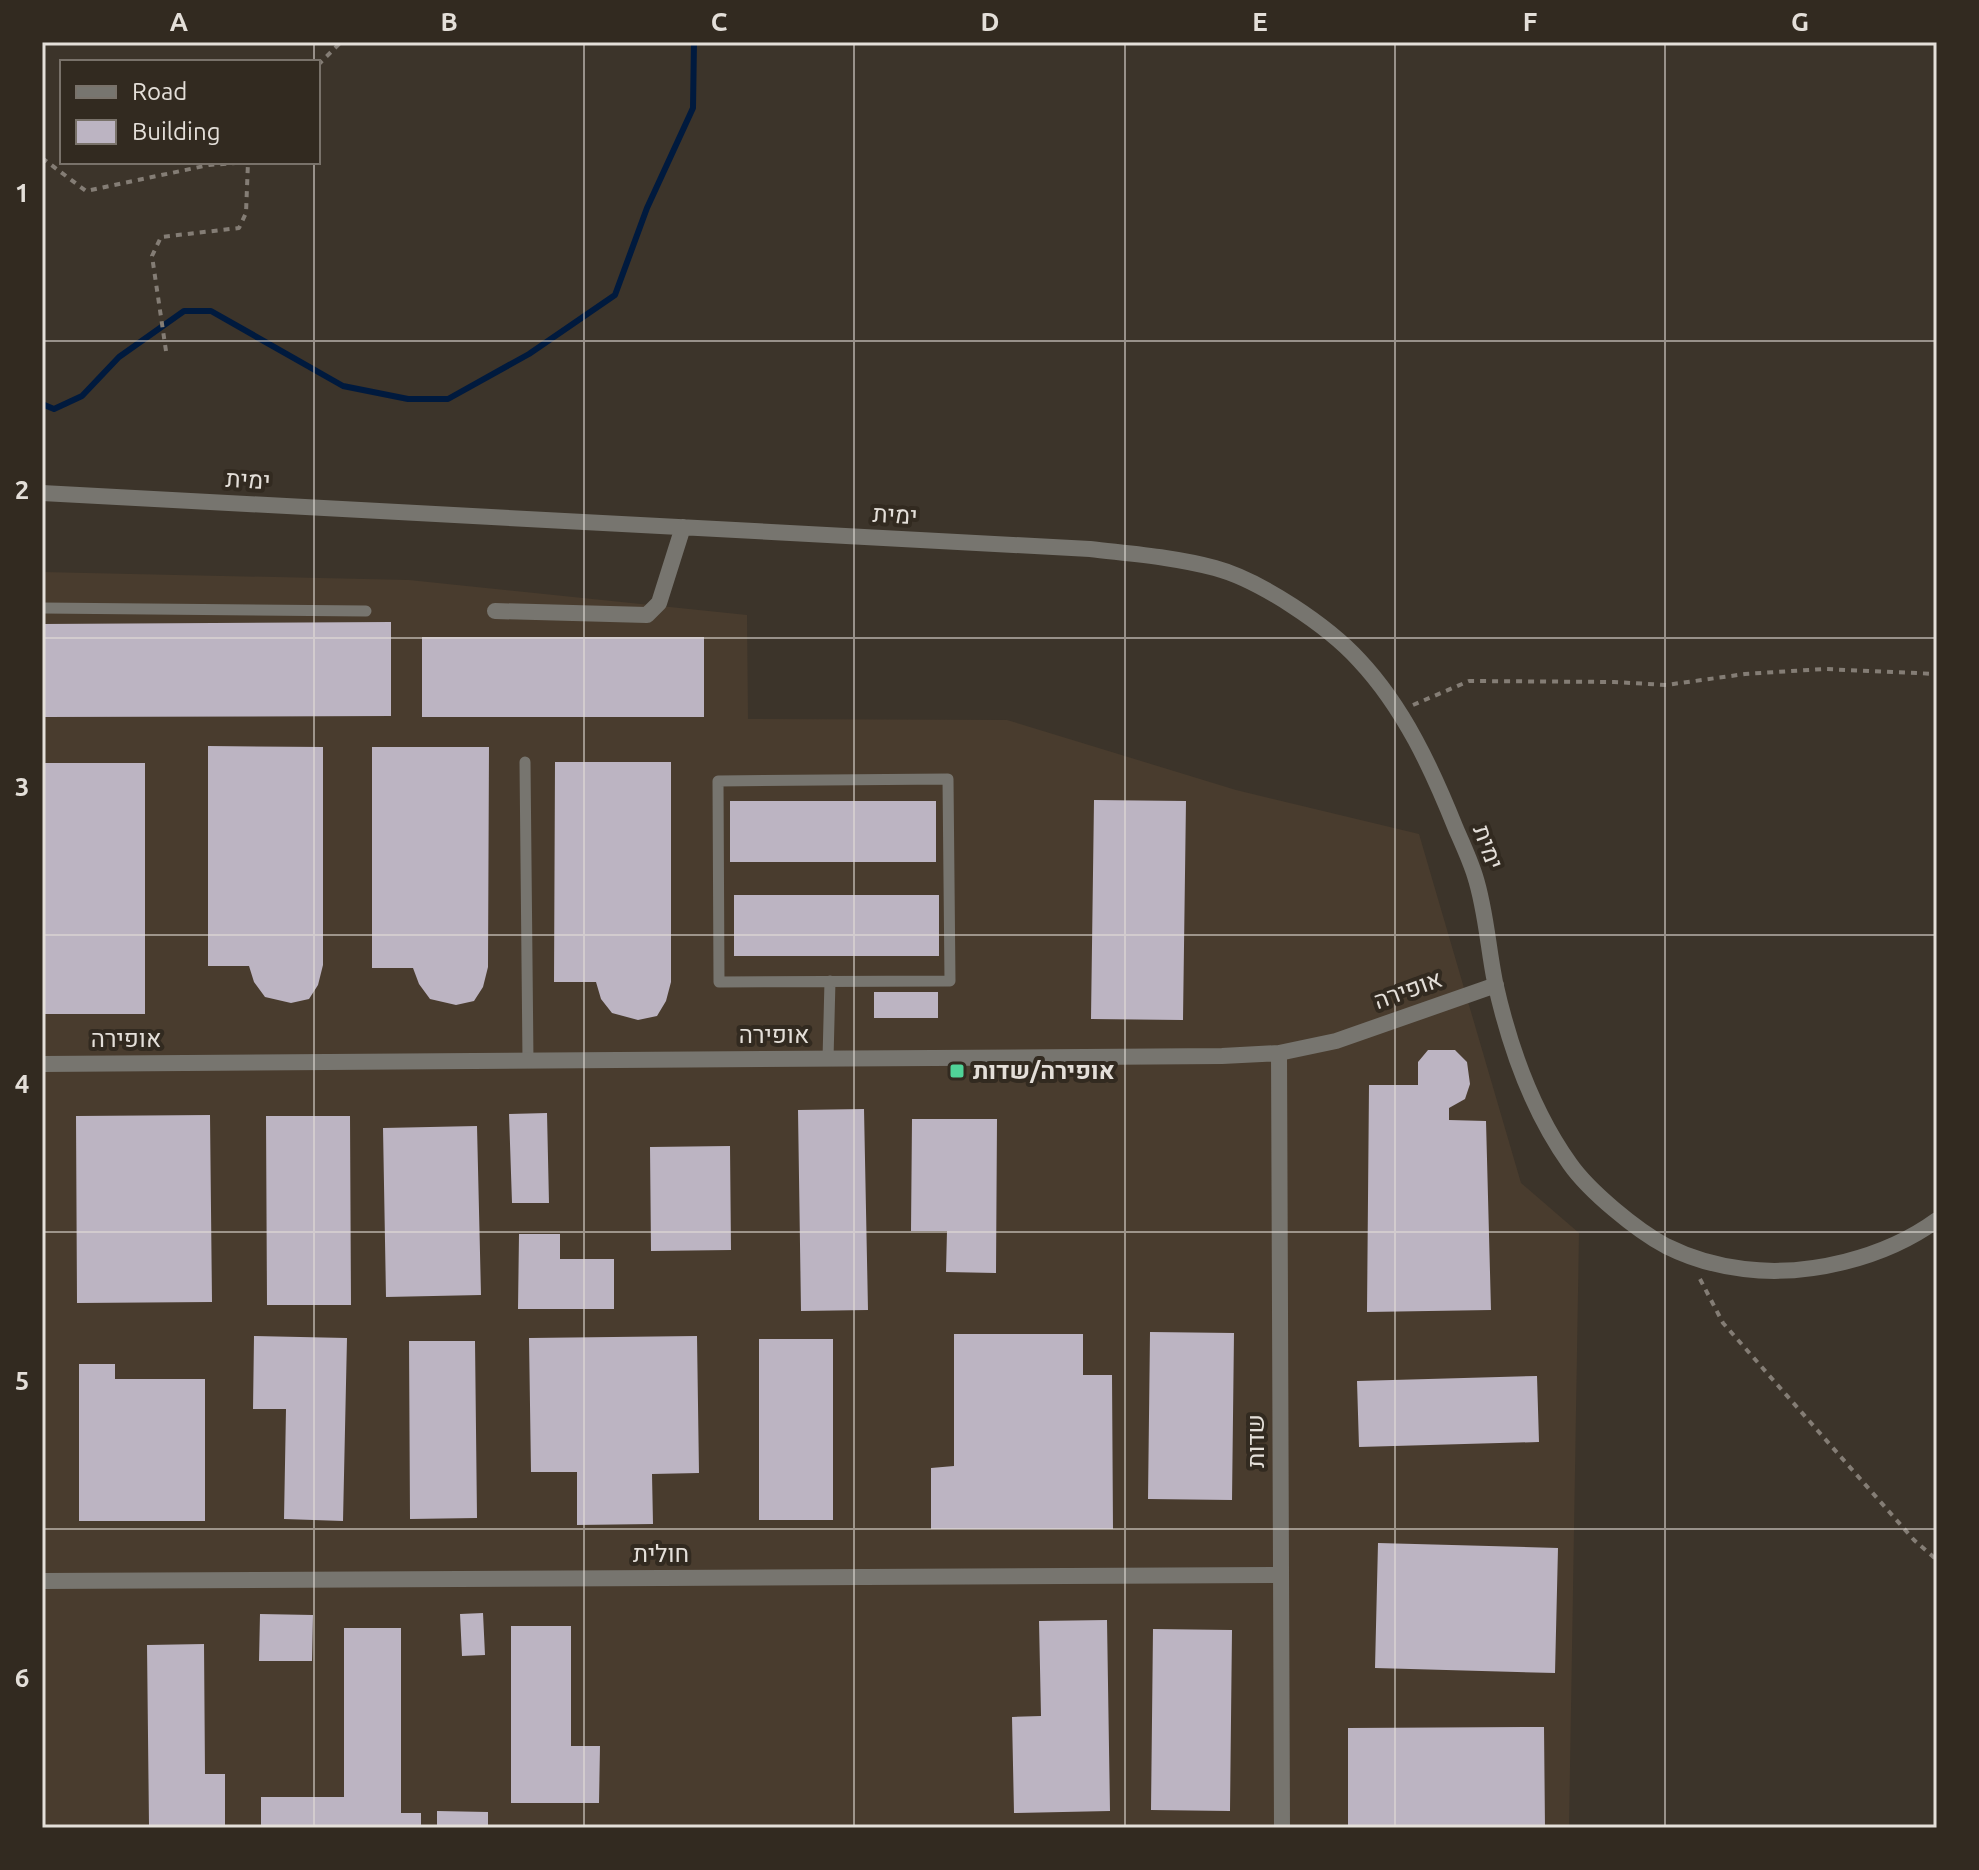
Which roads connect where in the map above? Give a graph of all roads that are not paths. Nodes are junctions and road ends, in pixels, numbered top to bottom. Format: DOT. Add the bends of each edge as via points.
graph roads {
  1 [pos="42,493"];
  2 [pos="683,527"];
  3 [pos="42,608"];
  4 [pos="366,611"];
  5 [pos="495,611"];
  6 [pos="525,762"];
  7 [pos="830,981"];
  8 [pos="1496,985"];
  9 [pos="1279,1053"];
  10 [pos="828,1059"];
  11 [pos="528,1061"];
  12 [pos="42,1064"];
  13 [pos="1937,1220"];
  14 [pos="1281,1575"];
  15 [pos="42,1581"];
  16 [pos="1282,1828"];
  1 -- 2 [label="street, ימית"];
  2 -- 5 [label="street" via="659,603 647,615"];
  2 -- 8 [label="street, ימית" via="1165,557 1219,569 1272,593 1357,658 1398,711 1436,780 1476,877"];
  3 -- 4 [label="lane"];
  6 -- 11 [label="lane"];
  7 -- 7 [label="lane" via="950,981 948,779 718,781 719,982"];
  7 -- 10 [label="lane"];
  8 -- 9 [label="street, אופירה" via="1336,1041"];
  8 -- 13 [label="street, ימית" via="1526,1085 1570,1165 1612,1208 1665,1246 1720,1266 1769,1272 1814,1268 1913,1238"];
  9 -- 10 [label="street, אופירה"];
  9 -- 14 [label="street, שדות"];
  10 -- 11 [label="street, אופירה"];
  11 -- 12 [label="street, אופירה"];
  14 -- 15 [label="street, חולית"];
  14 -- 16 [label="street, שדות"];
}
